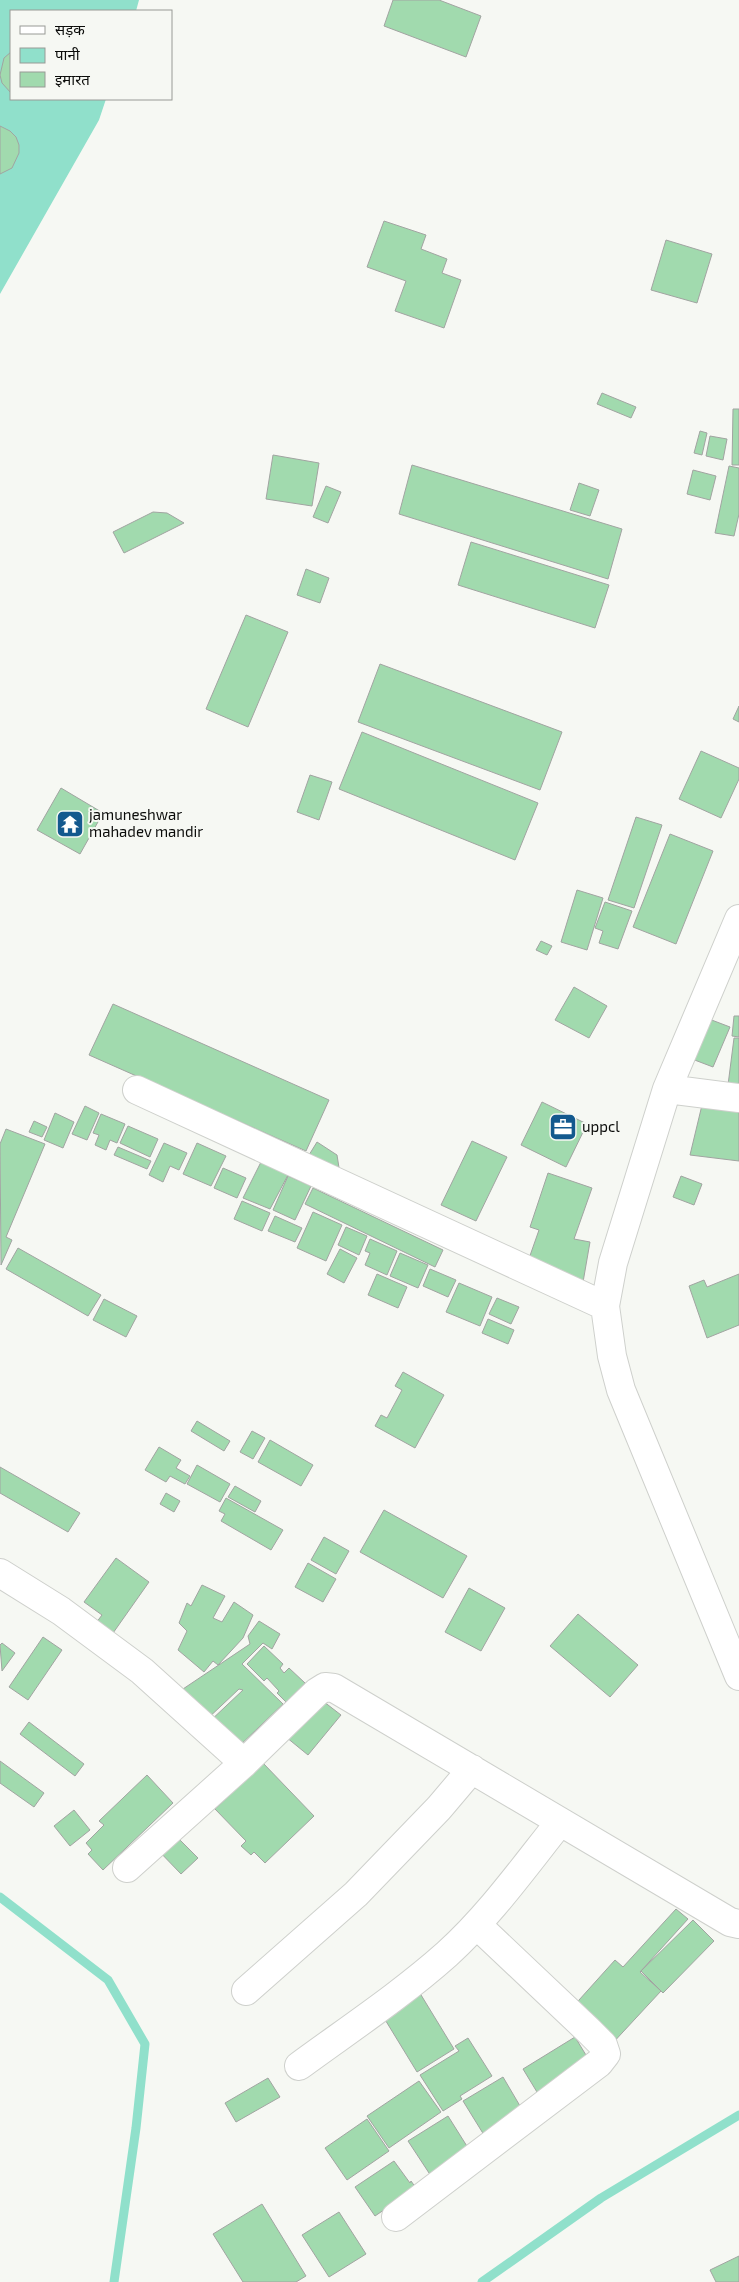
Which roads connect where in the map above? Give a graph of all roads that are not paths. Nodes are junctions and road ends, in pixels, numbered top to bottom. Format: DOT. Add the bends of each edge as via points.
graph roads {
  1 [pos="739,919"];
  2 [pos="667,1089"];
  3 [pos="137,1090"];
  4 [pos="739,1098"];
  5 [pos="605,1306"];
  6 [pos="0,1573"];
  7 [pos="739,1676"];
  8 [pos="244,1763"];
  9 [pos="472,1770"];
  10 [pos="560,1822"];
  11 [pos="127,1868"];
  12 [pos="739,1924"];
  13 [pos="477,1925"];
  14 [pos="246,1991"];
  15 [pos="299,2066"];
  16 [pos="396,2217"];
  1 -- 2 [label="street"];
  2 -- 4 [label="street"];
  2 -- 5 [label="street" via="613,1263"];
  3 -- 5 [label="street"];
  5 -- 7 [label="street" via="621,1390"];
  6 -- 8 [label="street" via="61,1611 142,1671"];
  8 -- 9 [label="street" via="325,1687 334,1688"];
  8 -- 11 [label="street"];
  9 -- 10 [label="street"];
  9 -- 14 [label="street" via="356,1894"];
  10 -- 12 [label="street" via="730,1922"];
  10 -- 13 [label="street"];
  13 -- 15 [label="street" via="408,1986"];
  13 -- 16 [label="street" via="603,2045 606,2054 599,2063"];
}
